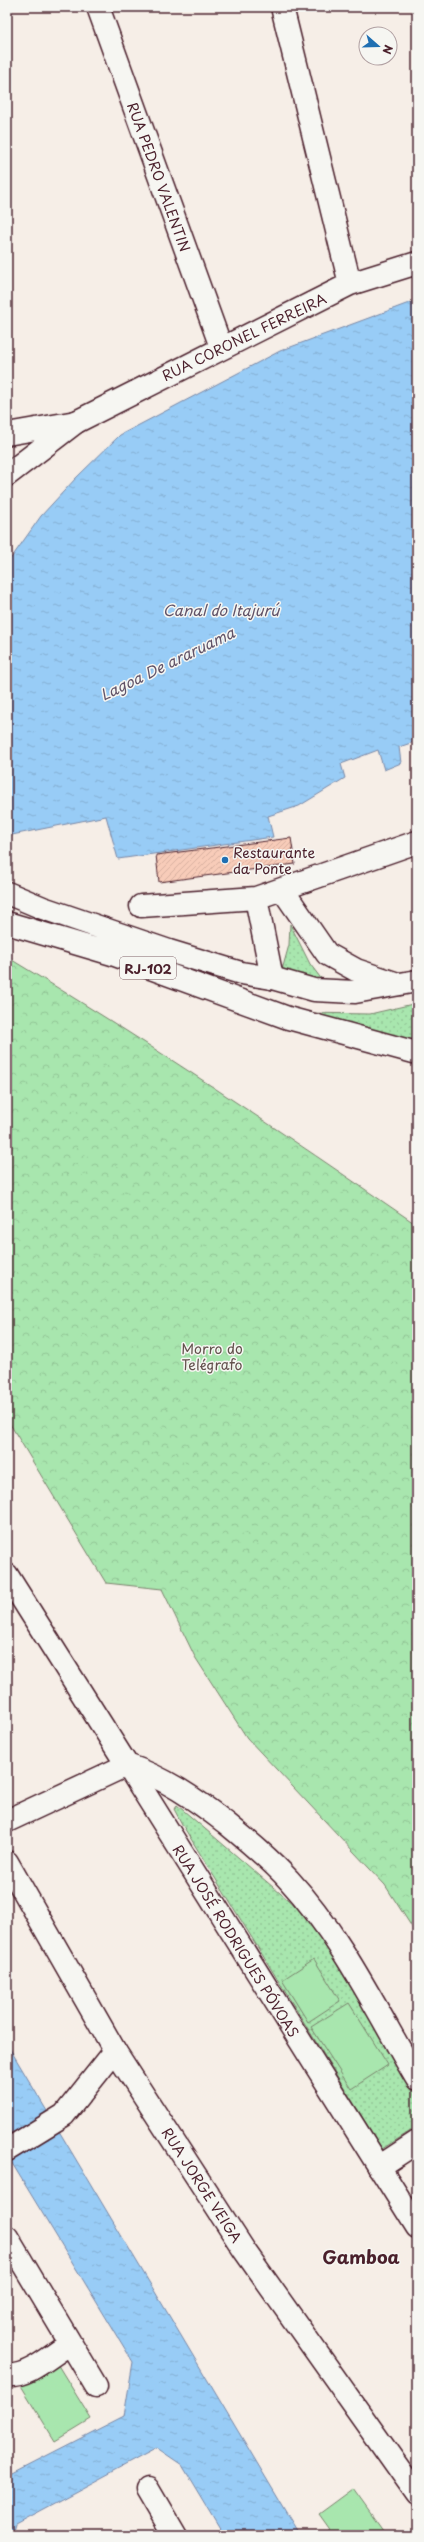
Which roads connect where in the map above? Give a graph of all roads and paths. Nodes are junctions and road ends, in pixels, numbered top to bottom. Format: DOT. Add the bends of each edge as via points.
graph roads {
  1 [pos="98,7"];
  2 [pos="282,7"];
  3 [pos="417,263"];
  4 [pos="350,284"];
  5 [pos="221,347"];
  6 [pos="76,422"];
  7 [pos="7,434"];
  8 [pos="7,475"];
  9 [pos="417,842"];
  10 [pos="282,889"];
  11 [pos="7,892"];
  12 [pos="256,898"];
  13 [pos="141,906"];
  14 [pos="7,923"];
  15 [pos="272,978"];
  16 [pos="408,983"];
  17 [pos="288,1018"];
  18 [pos="417,1053"];
  19 [pos="7,1575"];
  20 [pos="127,1765"];
  21 [pos="7,1821"];
  22 [pos="7,1862"];
  23 [pos="115,2051"];
  24 [pos="417,2079"];
  25 [pos="417,2142"];
  26 [pos="7,2150"];
  27 [pos="379,2167"];
  28 [pos="417,2227"];
  29 [pos="7,2237"];
  30 [pos="70,2344"];
  31 [pos="7,2375"];
  32 [pos="96,2386"];
  33 [pos="148,2488"];
  34 [pos="417,2494"];
  35 [pos="175,2535"];
  1 -- 5 [label="street, RUA PEDRO VALENTIN"];
  2 -- 4 [label="street"];
  3 -- 4 [label="street, RUA CORONEL FERREIRA"];
  4 -- 5 [label="street, RUA CORONEL FERREIRA"];
  5 -- 6 [label="street, RUA CORONEL FERREIRA"];
  6 -- 7 [label="street"];
  6 -- 8 [label="street"];
  9 -- 10 [label="street"];
  10 -- 12 [label="street"];
  10 -- 16 [label="street" via="327,954 356,970"];
  11 -- 15 [label="street, RJ-102" via="43,908 169,951 241,973"];
  12 -- 13 [label="street"];
  12 -- 15 [label="street"];
  14 -- 17 [label="street, RJ-102" via="112,954"];
  15 -- 16 [label="street, RJ-102" via="314,990 336,992 355,992"];
  15 -- 17 [label="street"];
  17 -- 18 [label="street, RJ-102"];
  19 -- 20 [label="street, RUA JOSÉ RODRIGUES PÓVOAS"];
  20 -- 21 [label="street"];
  20 -- 24 [label="street" via="154,1775 193,1798 254,1845 289,1880 338,1946"];
  20 -- 27 [label="street, RUA JOSÉ RODRIGUES PÓVOAS"];
  22 -- 23 [label="street, RUA JORGE VEIGA"];
  23 -- 26 [label="street" via="64,2115"];
  23 -- 34 [label="street, RUA JORGE VEIGA" via="244,2250"];
  25 -- 27 [label="street"];
  27 -- 28 [label="street, RUA JOSÉ RODRIGUES PÓVOAS"];
  29 -- 30 [label="street"];
  30 -- 31 [label="street" via="25,2372 16,2376"];
  30 -- 32 [label="street"];
  33 -- 35 [label="street"];
}
